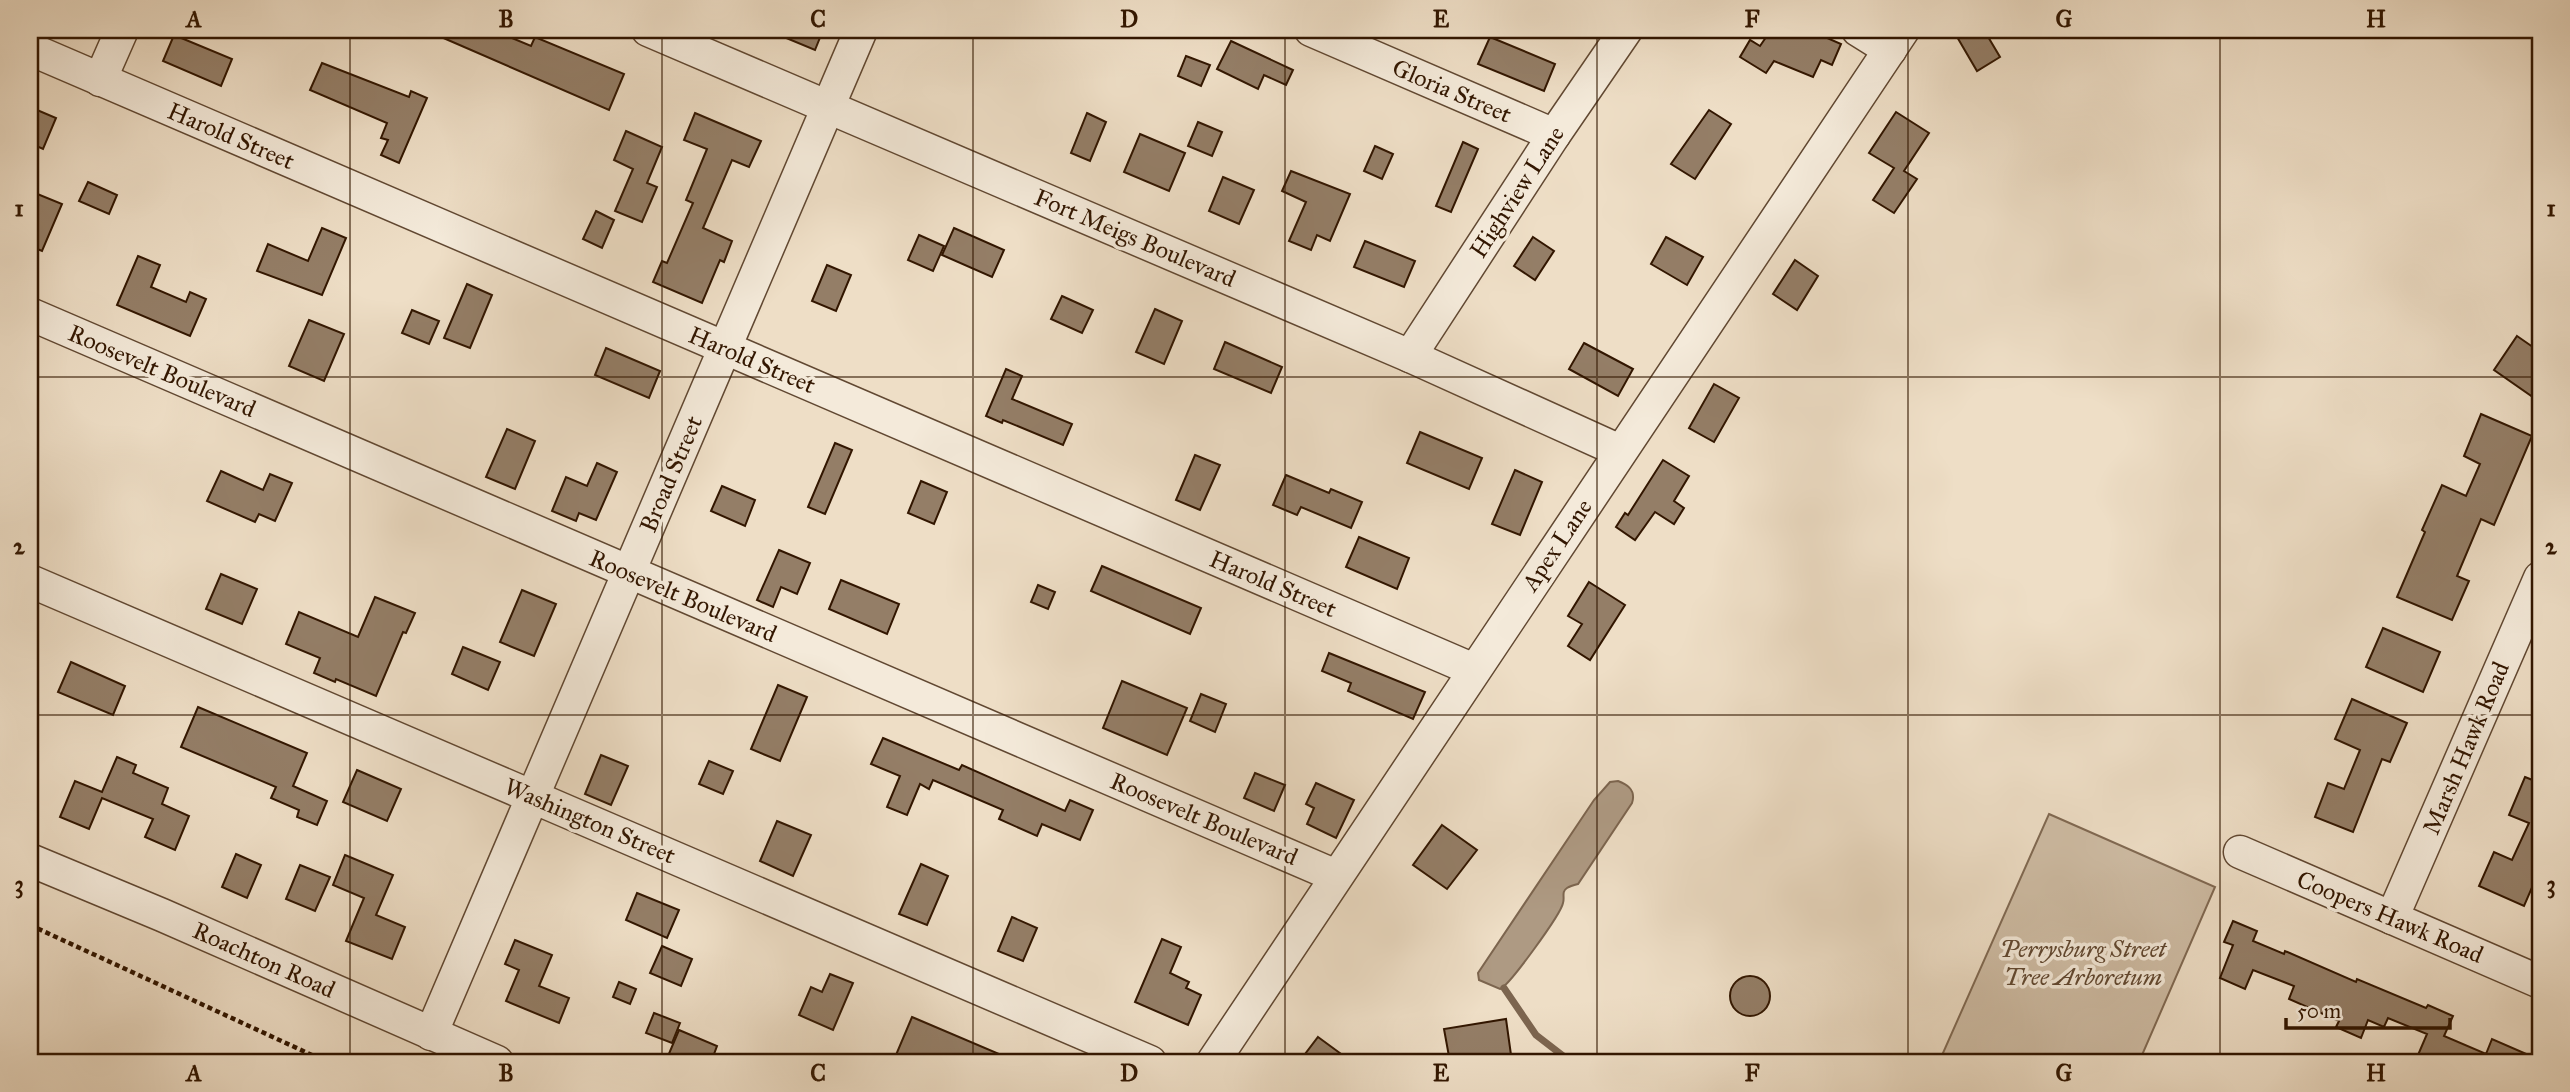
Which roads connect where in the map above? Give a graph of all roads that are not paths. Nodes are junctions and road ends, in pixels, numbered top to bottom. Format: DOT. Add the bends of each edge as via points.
graph roads {
  1 [pos="122,30"];
  2 [pos="648,30"];
  3 [pos="861,30"];
  4 [pos="1311,30"];
  5 [pos="1626,30"];
  6 [pos="1858,30"];
  7 [pos="1897,40"];
  8 [pos="30,49"];
  9 [pos="100,80"];
  10 [pos="828,107"];
  11 [pos="1554,135"];
  12 [pos="30,314"];
  13 [pos="725,348"];
  14 [pos="1410,356"];
  15 [pos="1620,451"];
  16 [pos="628,572"];
  17 [pos="2540,578"];
  18 [pos="30,581"];
  19 [pos="1474,670"];
  20 [pos="531,796"];
  21 [pos="2240,852"];
  22 [pos="30,860"];
  23 [pos="1336,876"];
  24 [pos="2392,918"];
  25 [pos="2540,982"];
  26 [pos="431,1034"];
  27 [pos="497,1062"];
  28 [pos="1150,1062"];
  29 [pos="1213,1062"];
  1 -- 9 [label="street"];
  2 -- 10 [label="street, Fort Meigs Boulevard"];
  3 -- 10 [label="street, Broad Street"];
  4 -- 11 [label="street, Gloria Street"];
  5 -- 11 [label="street, Highview Lane"];
  6 -- 7 [label="street"];
  7 -- 15 [label="street, Apex Lane"];
  8 -- 9 [label="street, Harold Street"];
  9 -- 13 [label="street, Harold Street"];
  10 -- 13 [label="street, Broad Street"];
  10 -- 14 [label="street, Fort Meigs Boulevard"];
  11 -- 14 [label="street, Highview Lane"];
  12 -- 16 [label="street, Roosevelt Boulevard"];
  13 -- 16 [label="street, Broad Street"];
  13 -- 19 [label="street, Harold Street"];
  14 -- 15 [label="street, Fort Meigs Boulevard"];
  15 -- 19 [label="street, Apex Lane"];
  16 -- 20 [label="street, Broad Street"];
  16 -- 23 [label="street, Roosevelt Boulevard"];
  17 -- 24 [label="street, Marsh Hawk Road"];
  18 -- 20 [label="street, Washington Street"];
  19 -- 23 [label="street, Apex Lane"];
  20 -- 26 [label="street, Broad Street"];
  20 -- 28 [label="street, Washington Street"];
  21 -- 24 [label="street, Coopers Hawk Road"];
  22 -- 26 [label="street, Roachton Road"];
  23 -- 29 [label="street, Apex Lane"];
  24 -- 25 [label="street, Coopers Hawk Road"];
  26 -- 27 [label="street, Roachton Road"];
}
